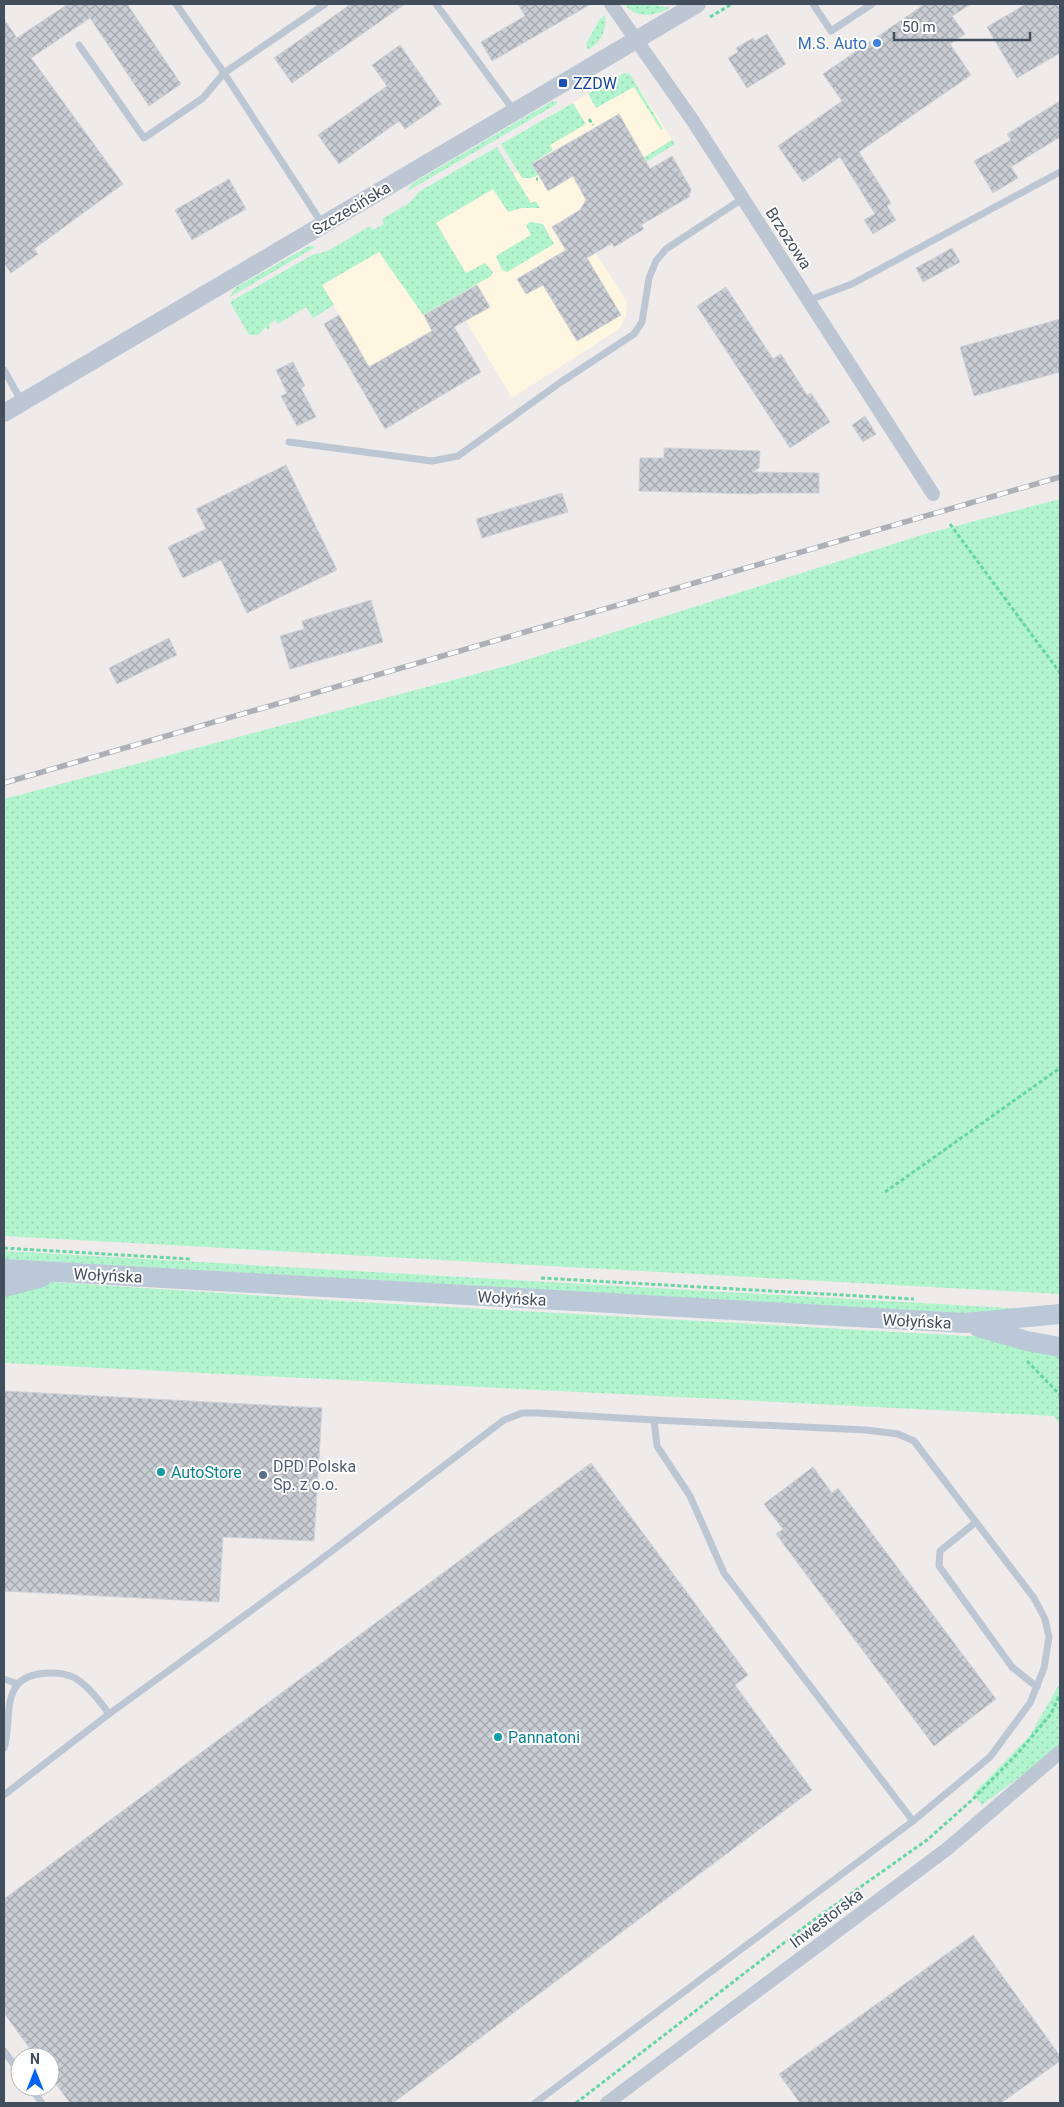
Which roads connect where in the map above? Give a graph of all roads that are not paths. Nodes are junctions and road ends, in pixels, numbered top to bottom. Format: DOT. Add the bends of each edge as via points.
graph roads {
  1 [pos="176,4"];
  2 [pos="325,4"];
  3 [pos="436,4"];
  4 [pos="611,4"];
  5 [pos="697,4"];
  6 [pos="813,4"];
  7 [pos="872,4"];
  8 [pos="638,39"];
  9 [pos="79,45"];
  10 [pos="224,73"];
  11 [pos="514,111"];
  12 [pos="1060,172"];
  13 [pos="742,199"];
  14 [pos="323,225"];
  15 [pos="809,300"];
  16 [pos="4,370"];
  17 [pos="22,402"];
  18 [pos="4,413"];
  19 [pos="289,442"];
  20 [pos="933,494"];
  21 [pos="4,1269"];
  22 [pos="61,1272"];
  23 [pos="4,1287"];
  24 [pos="1060,1314"];
  25 [pos="964,1323"];
  26 [pos="1060,1347"];
  27 [pos="654,1420"];
  28 [pos="976,1522"];
  29 [pos="4,1679"];
  30 [pos="18,1684"];
  31 [pos="1037,1687"];
  32 [pos="109,1714"];
  33 [pos="4,1748"];
  34 [pos="1060,1752"];
  35 [pos="4,1795"];
  36 [pos="913,1821"];
  37 [pos="535,2103"];
  38 [pos="607,2103"];
  1 -- 10 [label="lane"];
  2 -- 10 [label="lane"];
  3 -- 11 [label="lane"];
  4 -- 8 [label="street, Brzozowa"];
  5 -- 8 [label="street, Szczecińska"];
  6 -- 7 [label="lane" via="832,31"];
  8 -- 11 [label="street, Szczecińska"];
  8 -- 13 [label="street, Brzozowa"];
  9 -- 10 [label="lane" via="144,138 203,98"];
  10 -- 14 [label="lane"];
  11 -- 14 [label="street, Szczecińska"];
  12 -- 15 [label="lane" via="852,284"];
  13 -- 15 [label="street, Brzozowa"];
  13 -- 19 [label="lane" via="666,249 656,261 649,278 642,322 634,334 458,456 432,461"];
  14 -- 17 [label="street, Szczecińska"];
  15 -- 20 [label="street, Brzozowa"];
  16 -- 17 [label="lane"];
  17 -- 18 [label="street, Szczecińska"];
  21 -- 22 [label="main road, Wołyńska"];
  22 -- 23 [label="main road, Wołyńska"];
  22 -- 25 [label="main road, Wołyńska"];
  24 -- 25 [label="main road, Wołyńska"];
  25 -- 26 [label="main road, Wołyńska"];
  27 -- 28 [label="lane" via="898,1434 914,1441"];
  27 -- 32 [label="lane" via="538,1413 522,1413 504,1420 307,1570"];
  27 -- 36 [label="lane" via="657,1446 690,1496 724,1573"];
  28 -- 31 [label="lane" via="1034,1598 1045,1619 1049,1637"];
  28 -- 31 [label="lane" via="940,1551 939,1566 1012,1667"];
  29 -- 30 [label="lane"];
  30 -- 32 [label="lane" via="38,1673 73,1677 96,1697"];
  30 -- 33 [label="lane" via="9,1708"];
  31 -- 36 [label="lane" via="1030,1703 990,1757"];
  32 -- 35 [label="lane"];
  34 -- 38 [label="street, Inwestorska" via="947,1849"];
  36 -- 37 [label="lane"];
}
